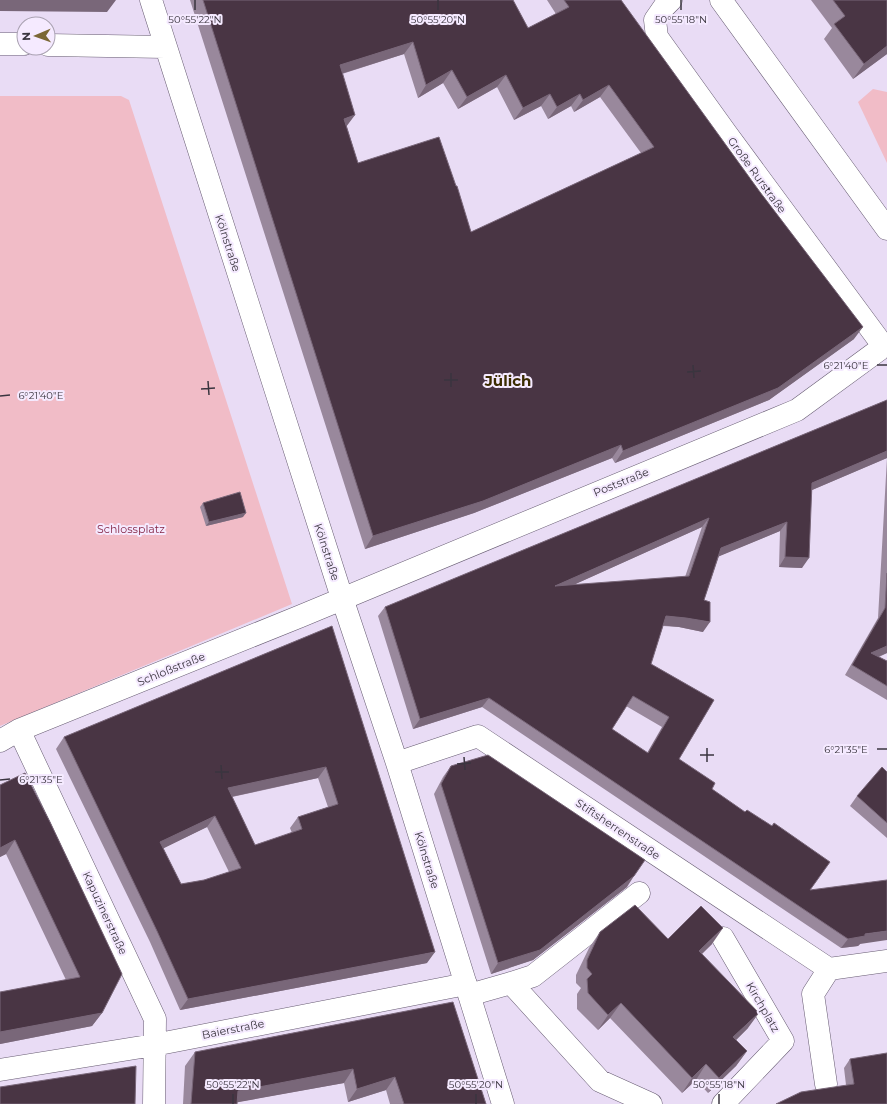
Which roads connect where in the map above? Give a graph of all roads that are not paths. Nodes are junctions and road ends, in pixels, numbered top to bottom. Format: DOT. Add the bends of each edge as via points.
graph roads {
  1 [pos="151,0"];
  2 [pos="671,0"];
  3 [pos="721,0"];
  4 [pos="0,44"];
  5 [pos="16,44"];
  6 [pos="56,45"];
  7 [pos="165,47"];
  8 [pos="887,228"];
  9 [pos="885,346"];
  10 [pos="342,598"];
  11 [pos="18,730"];
  12 [pos="0,741"];
  13 [pos="397,763"];
  14 [pos="639,893"];
  15 [pos="723,938"];
  16 [pos="887,962"];
  17 [pos="830,969"];
  18 [pos="511,983"];
  19 [pos="467,990"];
  20 [pos="154,1045"];
  21 [pos="0,1070"];
  22 [pos="826,1084"];
  23 [pos="154,1104"];
  24 [pos="503,1104"];
  25 [pos="651,1104"];
  26 [pos="723,1104"];
  1 -- 7 [label="street, Kölnstraße"];
  2 -- 9 [label="street, Große Rurstraße" via="655,20 657,37"];
  3 -- 8 [label="street"];
  4 -- 5 [label="street"];
  6 -- 7 [label="street"];
  7 -- 10 [label="street, Kölnstraße"];
  9 -- 10 [label="street, Poststraße" via="797,410"];
  10 -- 11 [label="street, Schloßstraße"];
  10 -- 13 [label="street, Kölnstraße"];
  11 -- 12 [label="street, Schloßstraße"];
  11 -- 20 [label="street, Kapuzinerstraße" via="155,1019"];
  13 -- 17 [label="street, Stiftsherrenstraße" via="478,736"];
  13 -- 19 [label="street, Kölnstraße"];
  14 -- 18 [label="street" via="533,976"];
  15 -- 26 [label="street, Kirchplatz" via="783,1041"];
  16 -- 17 [label="street"];
  17 -- 22 [label="street" via="813,994"];
  18 -- 19 [label="street"];
  18 -- 25 [label="street" via="600,1081"];
  19 -- 20 [label="street, Baierstraße"];
  19 -- 24 [label="street, Kölnstraße"];
  20 -- 21 [label="street, Baierstraße"];
  20 -- 23 [label="street, Kapuzinerstraße"];
}
